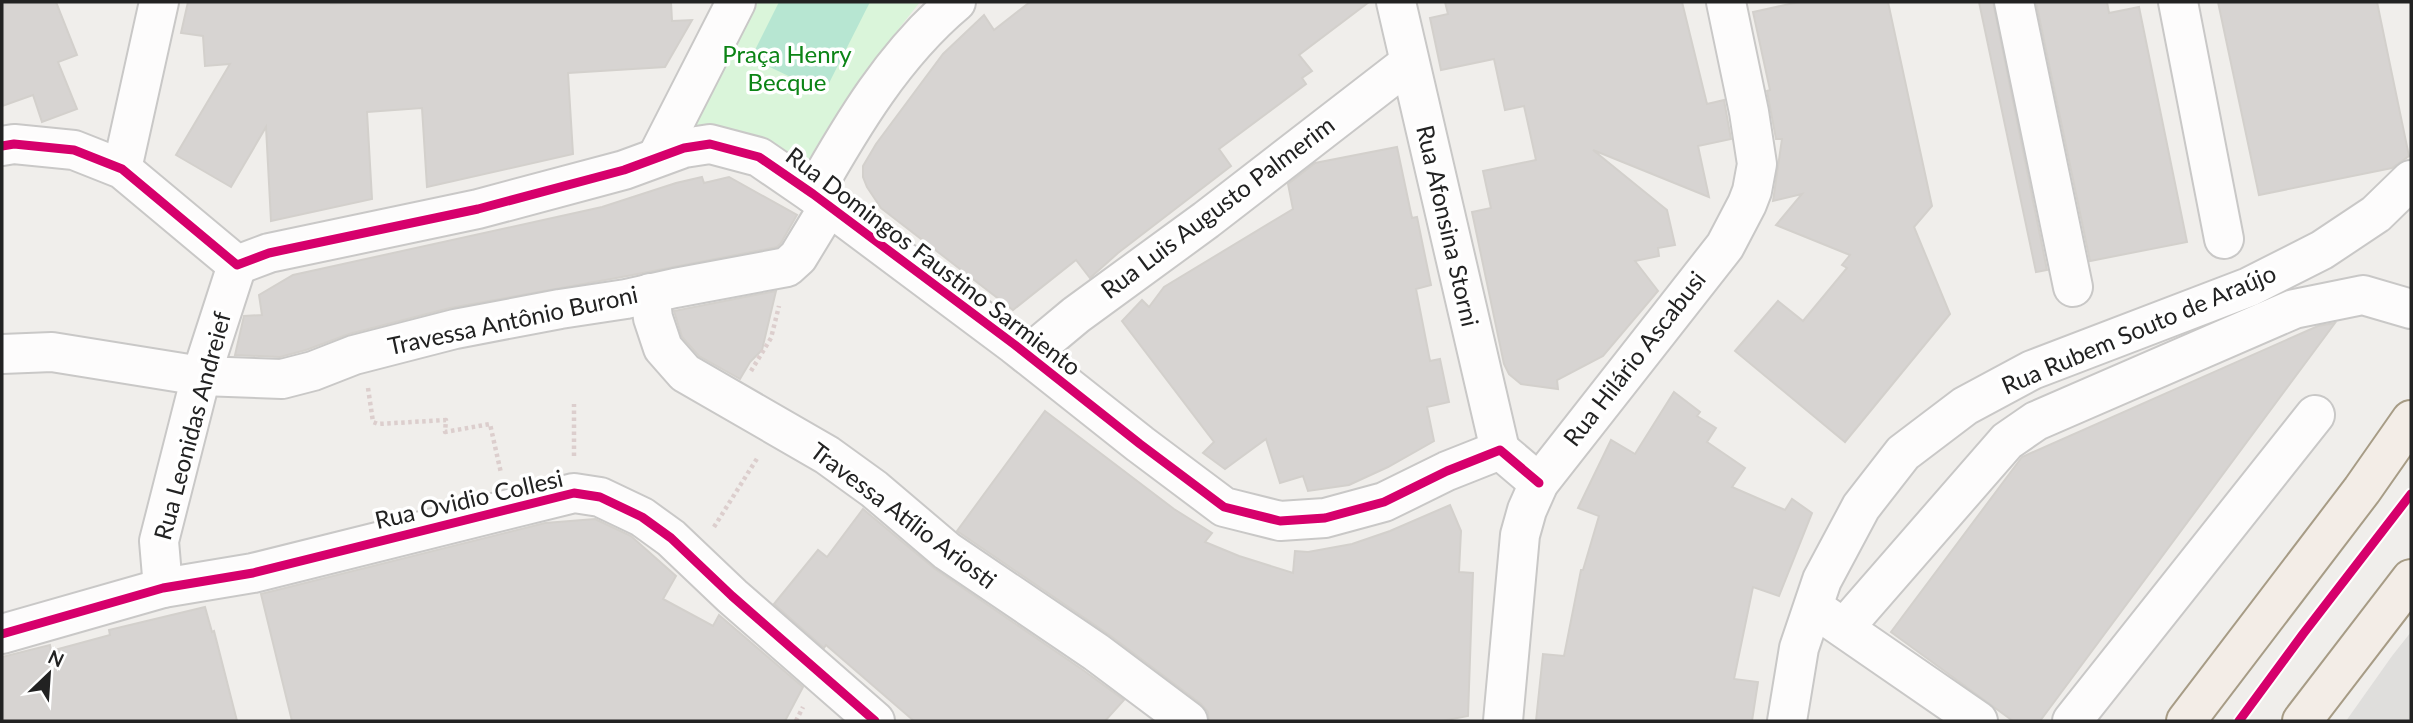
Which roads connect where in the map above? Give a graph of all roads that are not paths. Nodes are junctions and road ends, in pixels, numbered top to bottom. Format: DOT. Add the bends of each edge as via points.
graph roads {
  1 [pos="159,2"];
  2 [pos="736,2"];
  3 [pos="956,2"];
  4 [pos="1396,2"];
  5 [pos="1726,2"];
  6 [pos="2014,2"];
  7 [pos="2178,2"];
  8 [pos="1409,63"];
  9 [pos="2,146"];
  10 [pos="658,155"];
  11 [pos="122,169"];
  12 [pos="2411,180"];
  13 [pos="821,200"];
  14 [pos="2224,239"];
  15 [pos="237,265"];
  16 [pos="2073,287"];
  17 [pos="650,293"];
  18 [pos="2411,309"];
  19 [pos="2,354"];
  20 [pos="1028,355"];
  21 [pos="201,376"];
  22 [pos="2315,415"];
  23 [pos="2411,420"];
  24 [pos="1500,450"];
  25 [pos="1539,483"];
  26 [pos="2411,579"];
  27 [pos="163,588"];
  28 [pos="1813,607"];
  29 [pos="1844,628"];
  30 [pos="2,634"];
  31 [pos="875,721"];
  32 [pos="1188,721"];
  33 [pos="1503,721"];
  34 [pos="1787,721"];
  35 [pos="1978,721"];
  36 [pos="2072,721"];
  37 [pos="2186,721"];
  38 [pos="2302,721"];
  1 -- 11 [label="street"];
  2 -- 10 [label="street"];
  3 -- 13 [label="street" via="883,80 841,145"];
  4 -- 8 [label="street, Rua Afonsina Storni"];
  5 -- 25 [label="street, Rua Hilário Ascabusi" via="1757,164 1750,198 1725,246"];
  6 -- 16 [label="street"];
  7 -- 14 [label="street"];
  8 -- 20 [label="street, Rua Luis Augusto Palmerim"];
  8 -- 24 [label="street, Rua Afonsina Storni"];
  9 -- 11 [label="street" via="74,150"];
  10 -- 13 [label="street, Rua Domingos Faustino Sarmiento" via="710,144 759,157"];
  10 -- 15 [label="street, Rua Domingos Faustino Sarmiento" via="624,170 478,209 269,253"];
  11 -- 15 [label="street"];
  12 -- 28 [label="street, Rua Rubem Souto de Araújo" via="2376,214 2310,256 2249,287 2032,370 1965,405 1903,453 1861,507 1822,580"];
  13 -- 17 [label="street, Travessa Antônio Buroni" via="798,257 787,267"];
  13 -- 20 [label="street, Rua Domingos Faustino Sarmiento"];
  15 -- 21 [label="street, Rua Leonidas Andreief"];
  17 -- 21 [label="street, Travessa Antônio Buroni" via="455,329 282,379"];
  17 -- 32 [label="street, Travessa Atílio Ariosti" via="663,348 685,373 827,456 947,551"];
  18 -- 29 [label="street" via="2363,295 2294,309 2036,421 2007,441"];
  19 -- 21 [label="street, Travessa Antônio Buroni" via="52,352"];
  20 -- 24 [label="street, Rua Domingos Faustino Sarmiento" via="1224,507 1252,515 1301,520 1364,508"];
  21 -- 27 [label="street, Rua Leonidas Andreief" via="159,541"];
  22 -- 36 [label="street"];
  23 -- 37 [label="main road"];
  24 -- 25 [label="street"];
  25 -- 33 [label="street, Rua Hilário Ascabusi" via="1520,535"];
  26 -- 38 [label="main road"];
  27 -- 30 [label="street, Rua Ovidio Collesi"];
  27 -- 31 [label="street, Rua Ovidio Collesi" via="253,573 574,493 600,497 642,517 671,538"];
  28 -- 29 [label="street"];
  28 -- 34 [label="street, Rua Rubem Souto de Araújo" via="1799,648"];
  29 -- 35 [label="street"];
}
